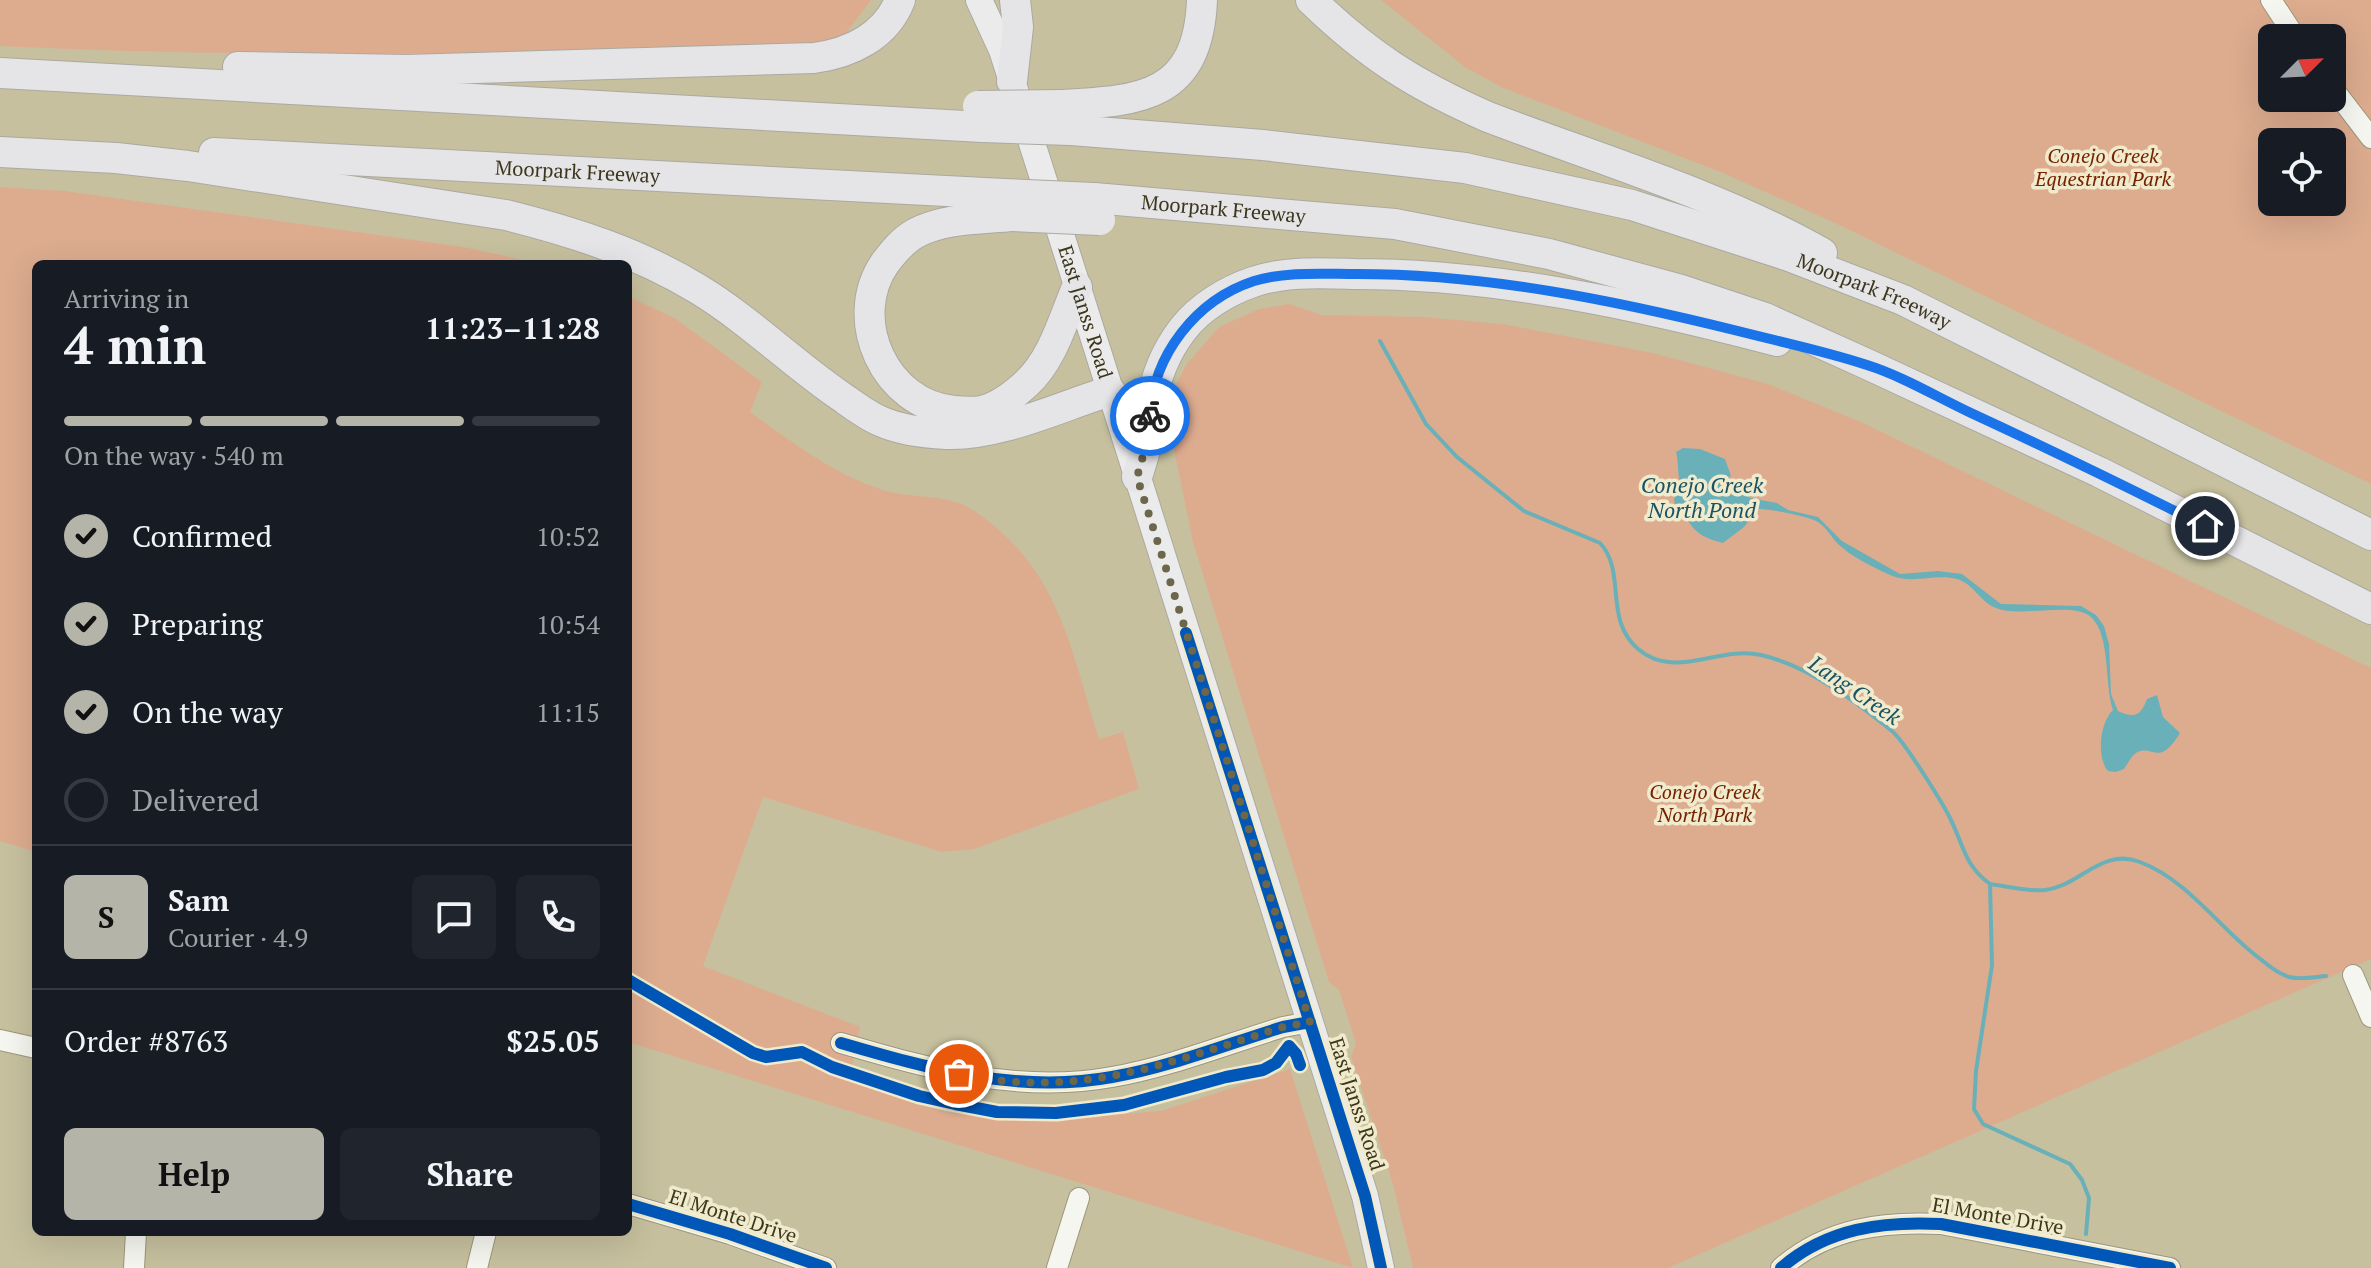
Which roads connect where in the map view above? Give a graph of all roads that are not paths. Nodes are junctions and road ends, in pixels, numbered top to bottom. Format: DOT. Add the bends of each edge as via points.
graph roads {
  1 [pos="900,0"];
  2 [pos="979,0"];
  3 [pos="1015,0"];
  4 [pos="1202,0"];
  5 [pos="1311,0"];
  6 [pos="2271,0"];
  7 [pos="2287,24"];
  8 [pos="0,72"];
  9 [pos="1012,81"];
  10 [pos="2346,105"];
  11 [pos="1067,117"];
  12 [pos="2371,138"];
  13 [pos="0,142"];
  14 [pos="0,152"];
  15 [pos="1008,205"];
  16 [pos="1077,287"];
  17 [pos="1903,300"];
  18 [pos="1869,365"];
  19 [pos="1110,391"];
  20 [pos="1137,477"];
  21 [pos="2371,535"];
  22 [pos="2371,609"];
  23 [pos="2353,975"];
  24 [pos="2371,1017"];
  25 [pos="1310,1022"];
  26 [pos="0,1040"];
  27 [pos="841,1043"];
  28 [pos="32,1047"];
  29 [pos="1079,1198"];
  30 [pos="632,1205"];
  31 [pos="136,1236"];
  32 [pos="485,1236"];
  33 [pos="134,1268"];
  34 [pos="477,1268"];
  35 [pos="826,1268"];
  36 [pos="1057,1268"];
  37 [pos="1381,1268"];
  38 [pos="1781,1268"];
  39 [pos="2170,1268"];
  1 -- 8 [label="highway" via="870,39 814,58 406,70"];
  2 -- 9 [label="main road, East Janss Road"];
  3 -- 9 [label="highway"];
  4 -- 11 [label="highway" via="1197,42 1171,82"];
  5 -- 17 [label="highway" via="1373,55 1450,101 1732,209"];
  6 -- 7 [label="street"];
  8 -- 11 [label="highway, Moorpark Freeway, bridge" via="510,102"];
  9 -- 16 [label="main road, East Janss Road"];
  10 -- 12 [label="street"];
  11 -- 17 [label="highway, Moorpark Freeway" via="1530,181 1632,205"];
  13 -- 15 [label="highway, Moorpark Freeway"];
  14 -- 19 [label="highway" via="188,166 554,227 626,251 697,288 851,403 879,421 904,428 947,434 984,431"];
  15 -- 16 [label="highway" via="931,227 903,241 890,256 878,274 870,307 873,343 891,376 907,393 946,410 993,406 1041,367"];
  15 -- 18 [label="highway, Moorpark Freeway, bridge" via="1395,224 1455,235 1681,290 1765,318"];
  16 -- 19 [label="main road, East Janss Road"];
  17 -- 21 [label="highway, Moorpark Freeway"];
  18 -- 20 [label="highway" via="1662,312 1534,288 1398,274 1276,277 1254,281 1216,300 1179,335 1156,381"];
  18 -- 22 [label="highway, Moorpark Freeway" via="2099,472"];
  19 -- 20 [label="main road, East Janss Road"];
  20 -- 25 [label="main road, East Janss Road"];
  23 -- 24 [label="street"];
  25 -- 27 [label="street" via="1114,1077 1058,1083 982,1079"];
  25 -- 37 [label="main road, East Janss Road" via="1365,1196"];
  26 -- 28 [label="street"];
  29 -- 36 [label="street"];
  30 -- 35 [label="street, El Monte Drive"];
  31 -- 33 [label="street"];
  32 -- 34 [label="street"];
  38 -- 39 [label="street, El Monte Drive" via="1816,1243 1849,1230 1905,1222 1941,1224"];
}
